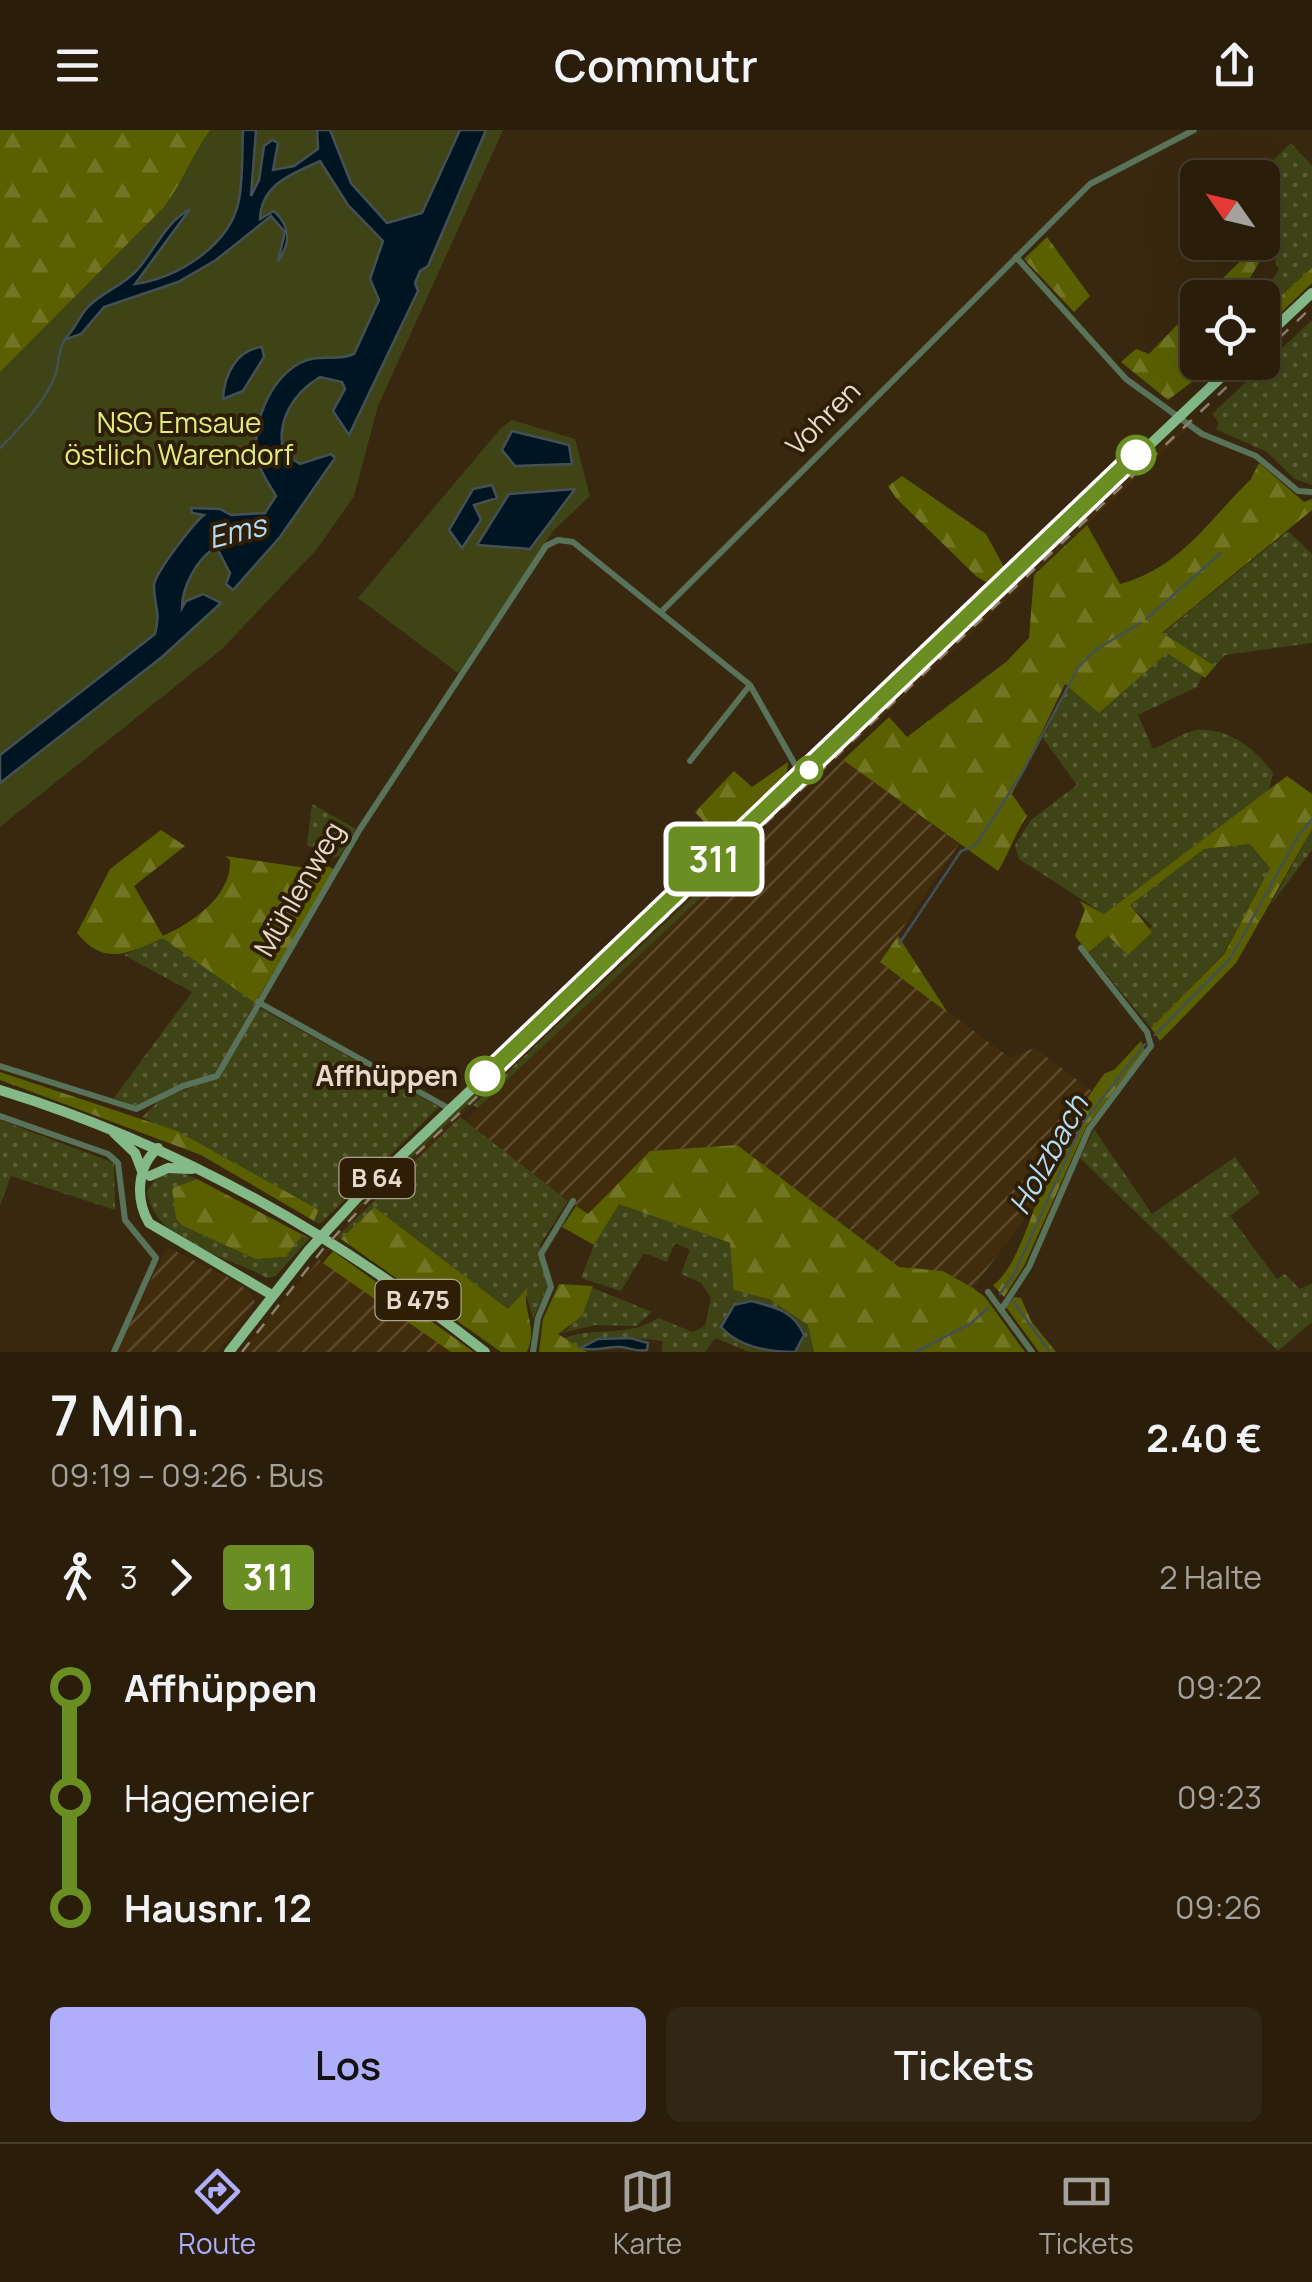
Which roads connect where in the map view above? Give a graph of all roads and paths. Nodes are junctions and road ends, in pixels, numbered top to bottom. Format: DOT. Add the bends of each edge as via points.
graph roads {
  1 [pos="1194,130"];
  2 [pos="1016,257"];
  3 [pos="1312,293"];
  4 [pos="1280,323"];
  5 [pos="1218,380"];
  6 [pos="1175,418"];
  7 [pos="1312,492"];
  8 [pos="662,612"];
  9 [pos="750,685"];
  10 [pos="690,761"];
  11 [pos="802,776"];
  12 [pos="1080,948"];
  13 [pos="258,1002"];
  14 [pos="0,1066"];
  15 [pos="0,1090"];
  16 [pos="450,1109"];
  17 [pos="0,1116"];
  18 [pos="106,1126"];
  19 [pos="158,1148"];
  20 [pos="207,1171"];
  21 [pos="146,1175"];
  22 [pos="572,1201"];
  23 [pos="988,1292"];
  24 [pos="272,1295"];
  25 [pos="1000,1310"];
  26 [pos="114,1352"];
  27 [pos="228,1352"];
  28 [pos="485,1352"];
  29 [pos="534,1352"];
  30 [pos="1032,1352"];
  1 -- 2 [label="street, Vohren" via="1090,184"];
  2 -- 6 [label="street" via="1126,379"];
  2 -- 8 [label="street, Vohren"];
  3 -- 4 [label="main road"];
  5 -- 6 [label="main road, B 64"];
  6 -- 7 [label="street" via="1267,463 1298,491"];
  6 -- 11 [label="main road, B 64"];
  8 -- 9 [label="street"];
  8 -- 13 [label="street, Mühlenweg" via="573,542 546,546"];
  9 -- 10 [label="street"];
  9 -- 11 [label="street"];
  11 -- 16 [label="main road, B 64"];
  12 -- 25 [label="street" via="1151,1046 1089,1129 1028,1267"];
  13 -- 14 [label="street, Mühlenweg" via="217,1076 142,1109"];
  13 -- 16 [label="street"];
  15 -- 18 [label="main road, B 475"];
  16 -- 24 [label="main road, B 64" via="338,1217"];
  17 -- 26 [label="street" via="118,1163 125,1220 156,1258"];
  18 -- 19 [label="main road, B 475"];
  18 -- 21 [label="main road" via="135,1153"];
  19 -- 20 [label="main road, B 475"];
  19 -- 21 [label="main road"];
  20 -- 21 [label="main road" via="174,1167"];
  20 -- 28 [label="main road, B 475" via="348,1252"];
  21 -- 24 [label="main road" via="143,1213 157,1231"];
  22 -- 29 [label="street" via="543,1246 552,1288 538,1318"];
  23 -- 25 [label="street"];
  24 -- 27 [label="main road, B 64"];
  25 -- 30 [label="street"];
}
